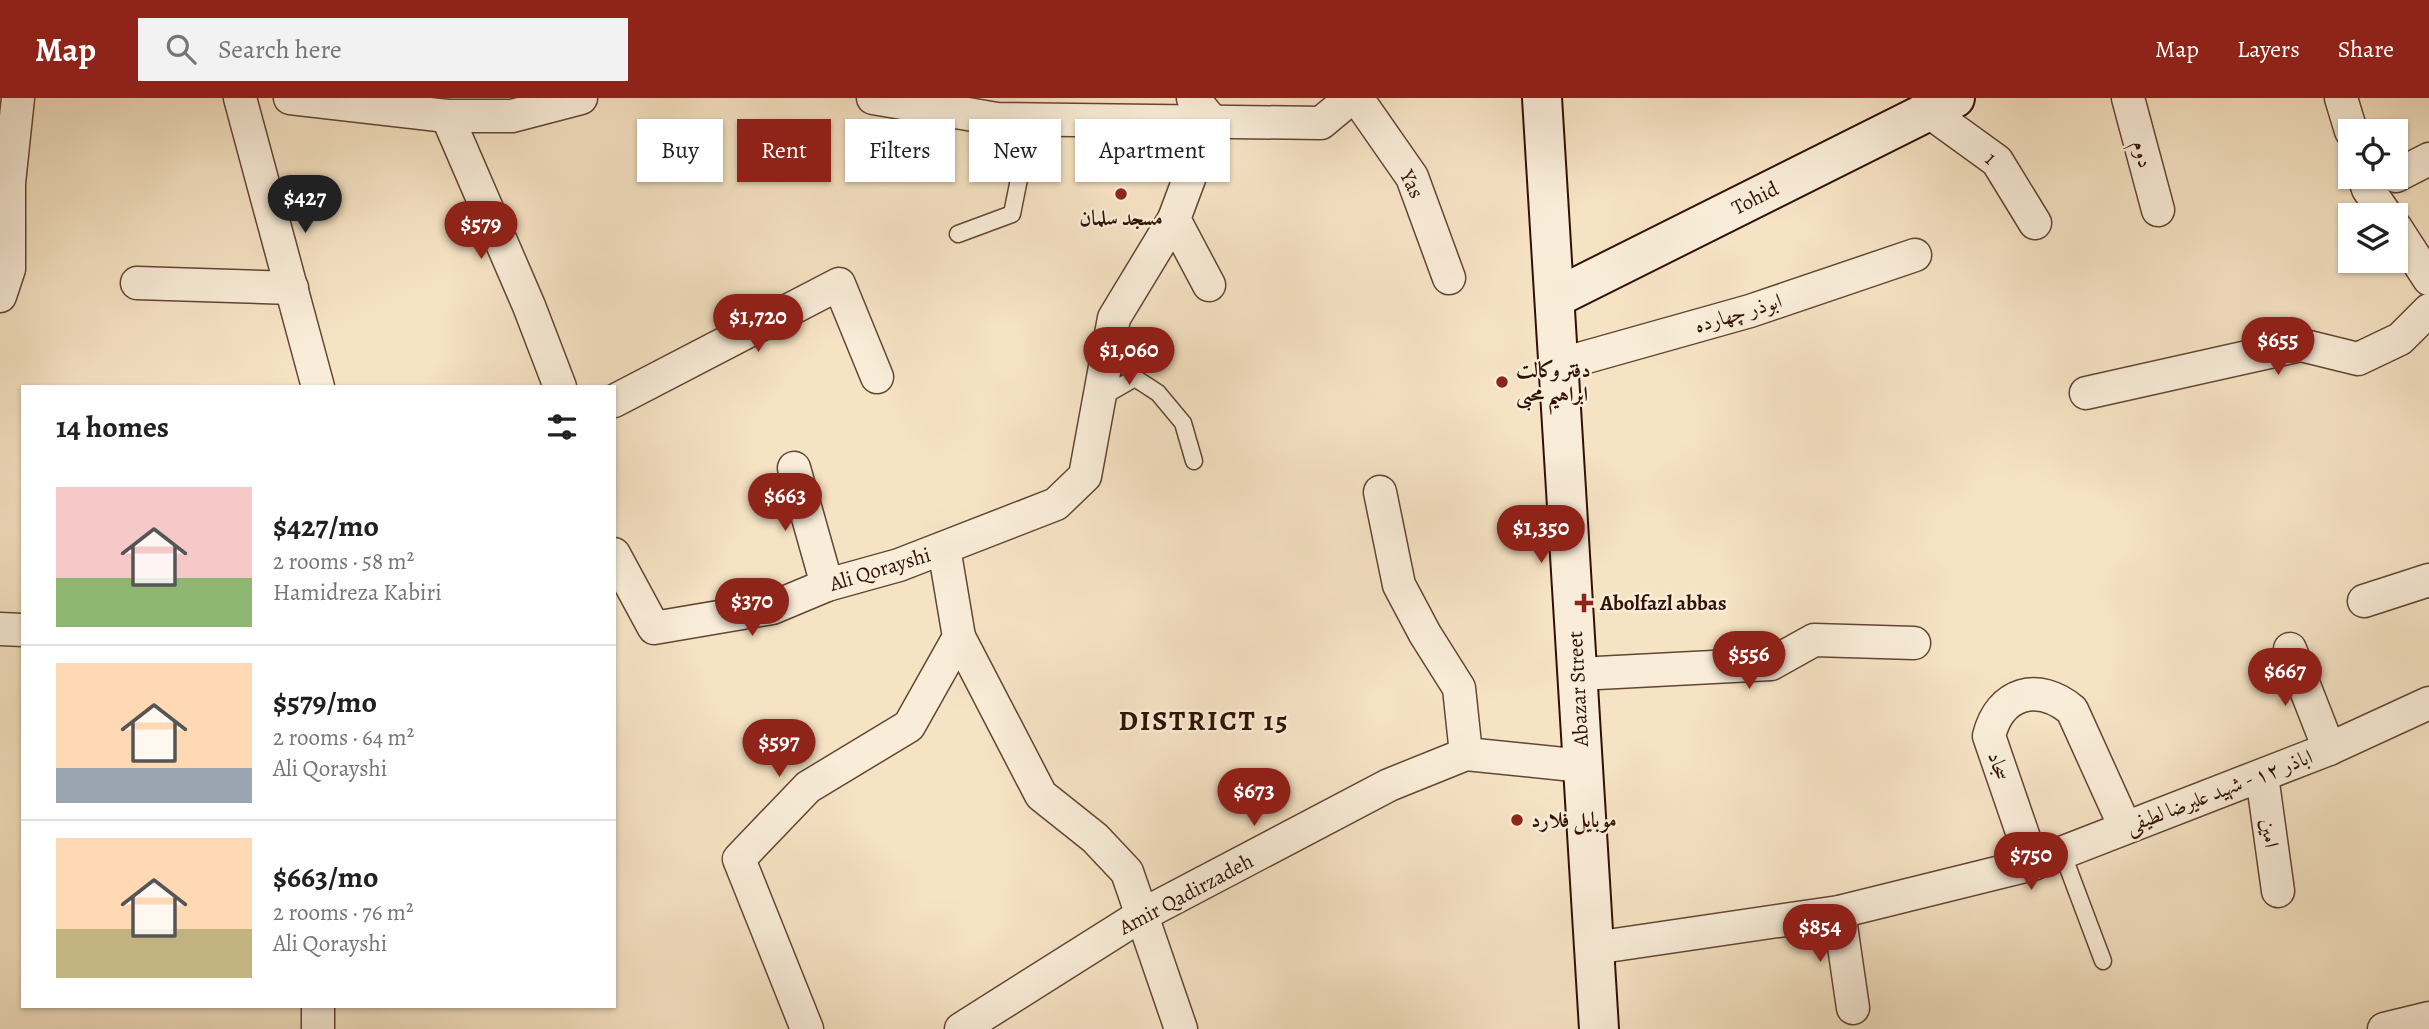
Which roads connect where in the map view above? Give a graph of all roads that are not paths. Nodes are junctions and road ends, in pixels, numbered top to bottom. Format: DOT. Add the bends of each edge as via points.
graph roads {
  1 [pos="18,98"];
  2 [pos="240,98"];
  3 [pos="290,98"];
  4 [pos="580,98"];
  5 [pos="873,98"];
  6 [pos="1351,98"];
  7 [pos="1357,98"];
  8 [pos="1542,98"];
  9 [pos="2128,98"];
  10 [pos="2341,98"];
  11 [pos="1942,105"];
  12 [pos="510,107"];
  13 [pos="999,108"];
  14 [pos="1202,109"];
  15 [pos="447,116"];
  16 [pos="1031,119"];
  17 [pos="2347,119"];
  18 [pos="2429,159"];
  19 [pos="2408,168"];
  20 [pos="1018,182"];
  21 [pos="2158,210"];
  22 [pos="1174,219"];
  23 [pos="2035,223"];
  24 [pos="958,234"];
  25 [pos="2408,247"];
  26 [pos="1915,255"];
  27 [pos="1449,278"];
  28 [pos="3,279"];
  29 [pos="2429,279"];
  30 [pos="137,283"];
  31 [pos="1209,285"];
  32 [pos="292,288"];
  33 [pos="1555,298"];
  34 [pos="2429,310"];
  35 [pos="1559,365"];
  36 [pos="877,377"];
  37 [pos="317,385"];
  38 [pos="559,385"];
  39 [pos="2086,393"];
  40 [pos="1100,398"];
  41 [pos="616,400"];
  42 [pos="1194,461"];
  43 [pos="794,468"];
  44 [pos="1380,492"];
  45 [pos="944,548"];
  46 [pos="616,558"];
  47 [pos="2429,580"];
  48 [pos="827,585"];
  49 [pos="2364,601"];
  50 [pos="0,629"];
  51 [pos="21,631"];
  52 [pos="959,637"];
  53 [pos="1913,643"];
  54 [pos="2290,649"];
  55 [pos="1578,674"];
  56 [pos="2429,703"];
  57 [pos="2329,749"];
  58 [pos="1466,754"];
  59 [pos="1583,766"];
  60 [pos="2262,776"];
  61 [pos="2124,827"];
  62 [pos="2062,852"];
  63 [pos="2033,864"];
  64 [pos="2278,891"];
  65 [pos="1839,912"];
  66 [pos="1140,916"];
  67 [pos="1594,948"];
  68 [pos="2103,961"];
  69 [pos="318,1008"];
  70 [pos="1853,1008"];
  71 [pos="2429,1018"];
  72 [pos="318,1029"];
  73 [pos="807,1029"];
  74 [pos="961,1029"];
  75 [pos="1181,1029"];
  76 [pos="1599,1029"];
  77 [pos="2384,1029"];
  1 -- 28 [label="street"];
  2 -- 32 [label="street"];
  3 -- 15 [label="street"];
  4 -- 12 [label="street"];
  5 -- 13 [label="street"];
  6 -- 14 [label="street" via="1321,123"];
  7 -- 27 [label="street, Yas" via="1412,177"];
  8 -- 33 [label="main road, Abazar Street"];
  9 -- 21 [label="street, دوم"];
  10 -- 17 [label="street"];
  11 -- 23 [label="street, 1" via="1997,160"];
  11 -- 33 [label="main road, Tohid"];
  12 -- 15 [label="street"];
  13 -- 16 [label="street"];
  14 -- 16 [label="street"];
  14 -- 22 [label="street, Ali Qorayshi"];
  15 -- 38 [label="street"];
  18 -- 19 [label="street"];
  20 -- 24 [label="lane" via="1012,214"];
  22 -- 31 [label="street"];
  22 -- 40 [label="street, Ali Qorayshi" via="1114,318"];
  25 -- 29 [label="street"];
  26 -- 35 [label="street, ابوذر چهارده" via="1750,311"];
  30 -- 32 [label="street"];
  32 -- 37 [label="street"];
  33 -- 35 [label="main road, Abazar Street"];
  34 -- 39 [label="street" via="2400,339 2358,359 2301,345"];
  35 -- 55 [label="main road, Abazar Street"];
  36 -- 41 [label="street" via="839,284"];
  40 -- 42 [label="lane" via="1135,378 1158,393 1183,423"];
  40 -- 45 [label="street, Ali Qorayshi" via="1085,476 1056,504"];
  43 -- 48 [label="street"];
  44 -- 58 [label="street" via="1399,585 1459,688"];
  45 -- 48 [label="street, Ali Qorayshi"];
  45 -- 52 [label="street"];
  46 -- 48 [label="street, Ali Qorayshi" via="654,628 772,608"];
  47 -- 49 [label="street"];
  50 -- 51 [label="street"];
  52 -- 66 [label="street" via="1041,795 1095,838 1127,872"];
  52 -- 73 [label="street" via="909,726 808,787 739,859"];
  53 -- 55 [label="street" via="1814,640 1771,664"];
  54 -- 57 [label="street"];
  55 -- 59 [label="main road, Abazar Street"];
  56 -- 57 [label="street, اباذر ۱۲ - شهید علیرضا لطیفی"];
  57 -- 60 [label="street, اباذر ۱۲ - شهید علیرضا لطیفی"];
  58 -- 59 [label="street, Amir Qadirzadeh"];
  58 -- 66 [label="street, Amir Qadirzadeh" via="1389,785"];
  59 -- 67 [label="main road, Abazar Street"];
  60 -- 61 [label="street, اباذر ۱۲ - شهید علیرضا لطیفی"];
  60 -- 64 [label="street, امین"];
  61 -- 62 [label="street, اباذر ۱۲ - شهید علیرضا لطیفی"];
  61 -- 63 [label="street, سجاد" via="2072,710 2046,694 2015,698 1993,720 1989,736"];
  62 -- 63 [label="street, اباذر ۱۲ - شهید علیرضا لطیفی"];
  62 -- 68 [label="lane"];
  63 -- 65 [label="street, اباذر ۱۲ - شهید علیرضا لطیفی"];
  65 -- 67 [label="street, اباذر ۱۲ - شهید علیرضا لطیفی"];
  65 -- 70 [label="street"];
  66 -- 74 [label="street, Amir Qadirzadeh"];
  66 -- 75 [label="street"];
  67 -- 76 [label="main road, Abazar Street"];
  69 -- 72 [label="street"];
  71 -- 77 [label="street"];
}
